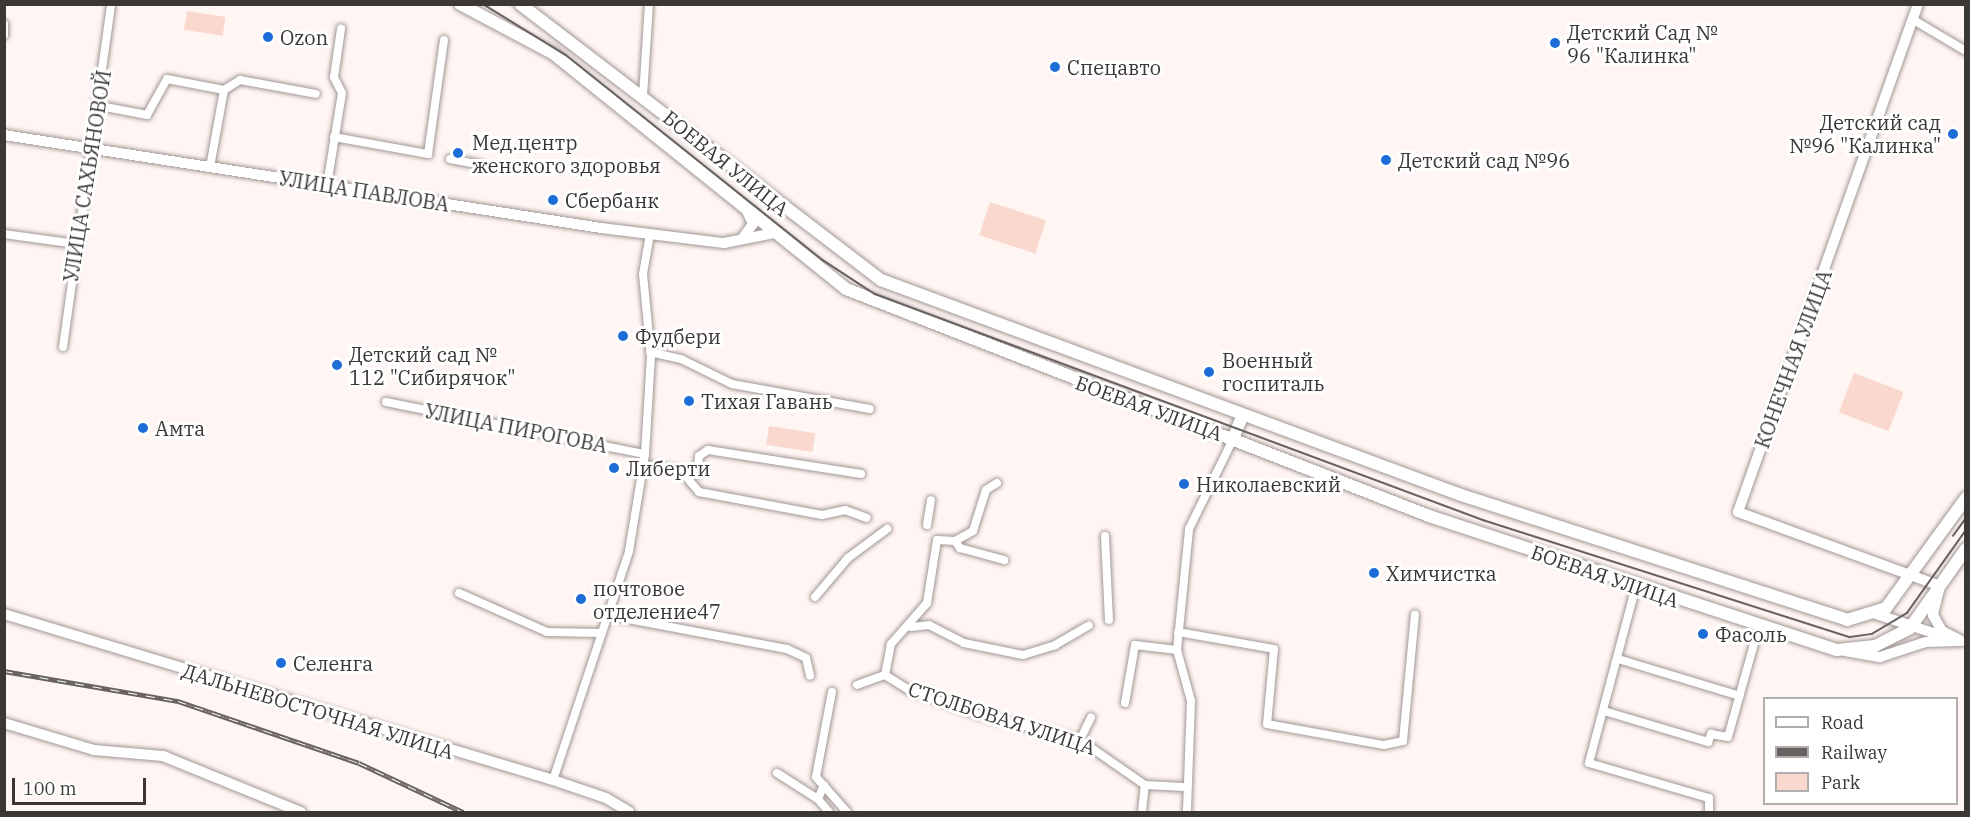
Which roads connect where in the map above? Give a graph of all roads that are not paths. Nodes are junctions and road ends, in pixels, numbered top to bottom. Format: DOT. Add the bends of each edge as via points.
graph roads {
  1 [pos="111,4"];
  2 [pos="460,4"];
  3 [pos="520,4"];
  4 [pos="649,4"];
  5 [pos="1918,4"];
  6 [pos="1912,19"];
  7 [pos="4,24"];
  8 [pos="341,29"];
  9 [pos="4,35"];
  10 [pos="444,40"];
  11 [pos="1965,51"];
  12 [pos="224,90"];
  13 [pos="316,94"];
  14 [pos="643,96"];
  15 [pos="100,106"];
  16 [pos="4,135"];
  17 [pos="334,137"];
  18 [pos="94,149"];
  19 [pos="450,159"];
  20 [pos="480,165"];
  21 [pos="210,167"];
  22 [pos="327,185"];
  23 [pos="747,211"];
  24 [pos="774,232"];
  25 [pos="4,234"];
  26 [pos="650,234"];
  27 [pos="724,243"];
  28 [pos="76,244"];
  29 [pos="63,347"];
  30 [pos="650,352"];
  31 [pos="387,402"];
  32 [pos="870,409"];
  33 [pos="1242,417"];
  34 [pos="1233,439"];
  35 [pos="645,454"];
  36 [pos="644,465"];
  37 [pos="681,471"];
  38 [pos="861,474"];
  39 [pos="997,483"];
  40 [pos="1965,498"];
  41 [pos="931,500"];
  42 [pos="867,518"];
  43 [pos="927,525"];
  44 [pos="886,529"];
  45 [pos="1106,536"];
  46 [pos="955,541"];
  47 [pos="1965,549"];
  48 [pos="1004,560"];
  49 [pos="1913,575"];
  50 [pos="1636,586"];
  51 [pos="1940,586"];
  52 [pos="459,593"];
  53 [pos="815,597"];
  54 [pos="4,614"];
  55 [pos="1876,614"];
  56 [pos="607,615"];
  57 [pos="1415,615"];
  58 [pos="1109,620"];
  59 [pos="1089,625"];
  60 [pos="1759,626"];
  61 [pos="911,627"];
  62 [pos="1910,628"];
  63 [pos="1178,632"];
  64 [pos="601,633"];
  65 [pos="1964,642"];
  66 [pos="1177,650"];
  67 [pos="1837,650"];
  68 [pos="1617,659"];
  69 [pos="885,675"];
  70 [pos="810,676"];
  71 [pos="857,685"];
  72 [pos="832,692"];
  73 [pos="1740,696"];
  74 [pos="1125,703"];
  75 [pos="1604,711"];
  76 [pos="1091,717"];
  77 [pos="4,723"];
  78 [pos="1080,740"];
  79 [pos="777,773"];
  80 [pos="553,780"];
  81 [pos="824,785"];
  82 [pos="1145,785"];
  83 [pos="1184,787"];
  84 [pos="818,800"];
  85 [pos="301,813"];
  86 [pos="629,813"];
  87 [pos="829,813"];
  88 [pos="847,813"];
  89 [pos="1142,813"];
  90 [pos="1187,813"];
  91 [pos="1709,813"];
  1 -- 15 [label="street, УЛИЦА САХЬЯНОВОЙ"];
  2 -- 23 [label="main road, БОЕВАЯ УЛИЦА" via="554,54"];
  3 -- 14 [label="main road, БОЕВАЯ УЛИЦА"];
  4 -- 14 [label="street"];
  5 -- 6 [label="street, КОНЕЧНАЯ УЛИЦА"];
  6 -- 11 [label="street"];
  6 -- 49 [label="street, КОНЕЧНАЯ УЛИЦА" via="1738,512"];
  7 -- 9 [label="street"];
  8 -- 17 [label="street" via="334,77 342,93"];
  10 -- 17 [label="street" via="428,154"];
  12 -- 13 [label="street" via="240,80"];
  12 -- 15 [label="street" via="167,79 147,116"];
  12 -- 21 [label="street"];
  14 -- 33 [label="main road, БОЕВАЯ УЛИЦА" via="881,280"];
  15 -- 18 [label="street, УЛИЦА САХЬЯНОВОЙ"];
  16 -- 18 [label="street, УЛИЦА ПАВЛОВА"];
  17 -- 22 [label="street"];
  18 -- 21 [label="street, УЛИЦА ПАВЛОВА"];
  18 -- 28 [label="street, УЛИЦА САХЬЯНОВОЙ"];
  19 -- 20 [label="street"];
  21 -- 22 [label="street, УЛИЦА ПАВЛОВА"];
  22 -- 26 [label="street, УЛИЦА ПАВЛОВА"];
  23 -- 24 [label="main road, БОЕВАЯ УЛИЦА"];
  23 -- 27 [label="street" via="750,232"];
  24 -- 27 [label="street, УЛИЦА ПАВЛОВА"];
  24 -- 34 [label="main road, БОЕВАЯ УЛИЦА" via="846,289 886,308"];
  25 -- 28 [label="street"];
  26 -- 27 [label="street, УЛИЦА ПАВЛОВА"];
  26 -- 30 [label="street" via="644,274"];
  28 -- 29 [label="street, УЛИЦА САХЬЯНОВОЙ"];
  30 -- 32 [label="street" via="681,359 732,384"];
  30 -- 35 [label="street"];
  31 -- 35 [label="street, УЛИЦА ПИРОГОВА"];
  33 -- 34 [label="main road"];
  33 -- 55 [label="main road, БОЕВАЯ УЛИЦА" via="1834,619 1861,619"];
  34 -- 50 [label="main road, БОЕВАЯ УЛИЦА" via="1429,516"];
  34 -- 63 [label="street" via="1189,529"];
  35 -- 36 [label="street"];
  36 -- 37 [label="street"];
  36 -- 56 [label="street" via="629,551"];
  37 -- 38 [label="street" via="697,473 699,456 708,450"];
  37 -- 42 [label="street" via="699,492 822,515 845,510"];
  39 -- 46 [label="street, СТОЛБОВАЯ УЛИЦА" via="986,490 973,531"];
  40 -- 49 [label="main road"];
  41 -- 43 [label="street"];
  44 -- 53 [label="street" via="848,558"];
  45 -- 58 [label="street"];
  46 -- 48 [label="street" via="960,548"];
  46 -- 61 [label="street, СТОЛБОВАЯ УЛИЦА" via="937,540 927,603"];
  47 -- 51 [label="main road"];
  49 -- 51 [label="street, КОНЕЧНАЯ УЛИЦА"];
  49 -- 55 [label="main road"];
  50 -- 60 [label="main road, БОЕВАЯ УЛИЦА"];
  50 -- 68 [label="street"];
  51 -- 62 [label="main road"];
  51 -- 65 [label="street" via="1933,615 1942,630"];
  52 -- 64 [label="street" via="547,632"];
  54 -- 80 [label="street, ДАЛЬНЕВОСТОЧНАЯ УЛИЦА"];
  55 -- 62 [label="street"];
  56 -- 64 [label="street"];
  56 -- 70 [label="street" via="787,649 806,658"];
  57 -- 63 [label="street" via="1404,741 1384,745 1267,724 1274,649"];
  59 -- 61 [label="street" via="1055,645 1023,655 964,643 929,625"];
  60 -- 67 [label="main road, БОЕВАЯ УЛИЦА"];
  60 -- 73 [label="street"];
  61 -- 69 [label="street, СТОЛБОВАЯ УЛИЦА" via="891,644"];
  62 -- 65 [label="street"];
  62 -- 67 [label="main road, БОЕВАЯ УЛИЦА" via="1875,646"];
  63 -- 66 [label="street"];
  64 -- 80 [label="street"];
  65 -- 67 [label="street" via="1926,642 1880,657"];
  66 -- 74 [label="street" via="1135,645"];
  66 -- 83 [label="street" via="1191,701"];
  68 -- 73 [label="street"];
  68 -- 75 [label="street"];
  69 -- 71 [label="street, СТОЛБОВАЯ УЛИЦА"];
  69 -- 78 [label="street, СТОЛБОВАЯ УЛИЦА" via="909,690 977,714"];
  72 -- 81 [label="street" via="816,777"];
  73 -- 75 [label="street" via="1728,737 1711,734 1708,742"];
  75 -- 91 [label="street" via="1589,763 1709,798"];
  76 -- 78 [label="street"];
  77 -- 85 [label="street" via="94,750 164,756"];
  78 -- 82 [label="street, СТОЛБОВАЯ УЛИЦА"];
  79 -- 84 [label="street"];
  80 -- 86 [label="street, ДАЛЬНЕВОСТОЧНАЯ УЛИЦА" via="606,798"];
  81 -- 84 [label="street"];
  81 -- 88 [label="street"];
  82 -- 83 [label="street"];
  82 -- 89 [label="street"];
  83 -- 90 [label="street"];
  84 -- 87 [label="street"];
}
